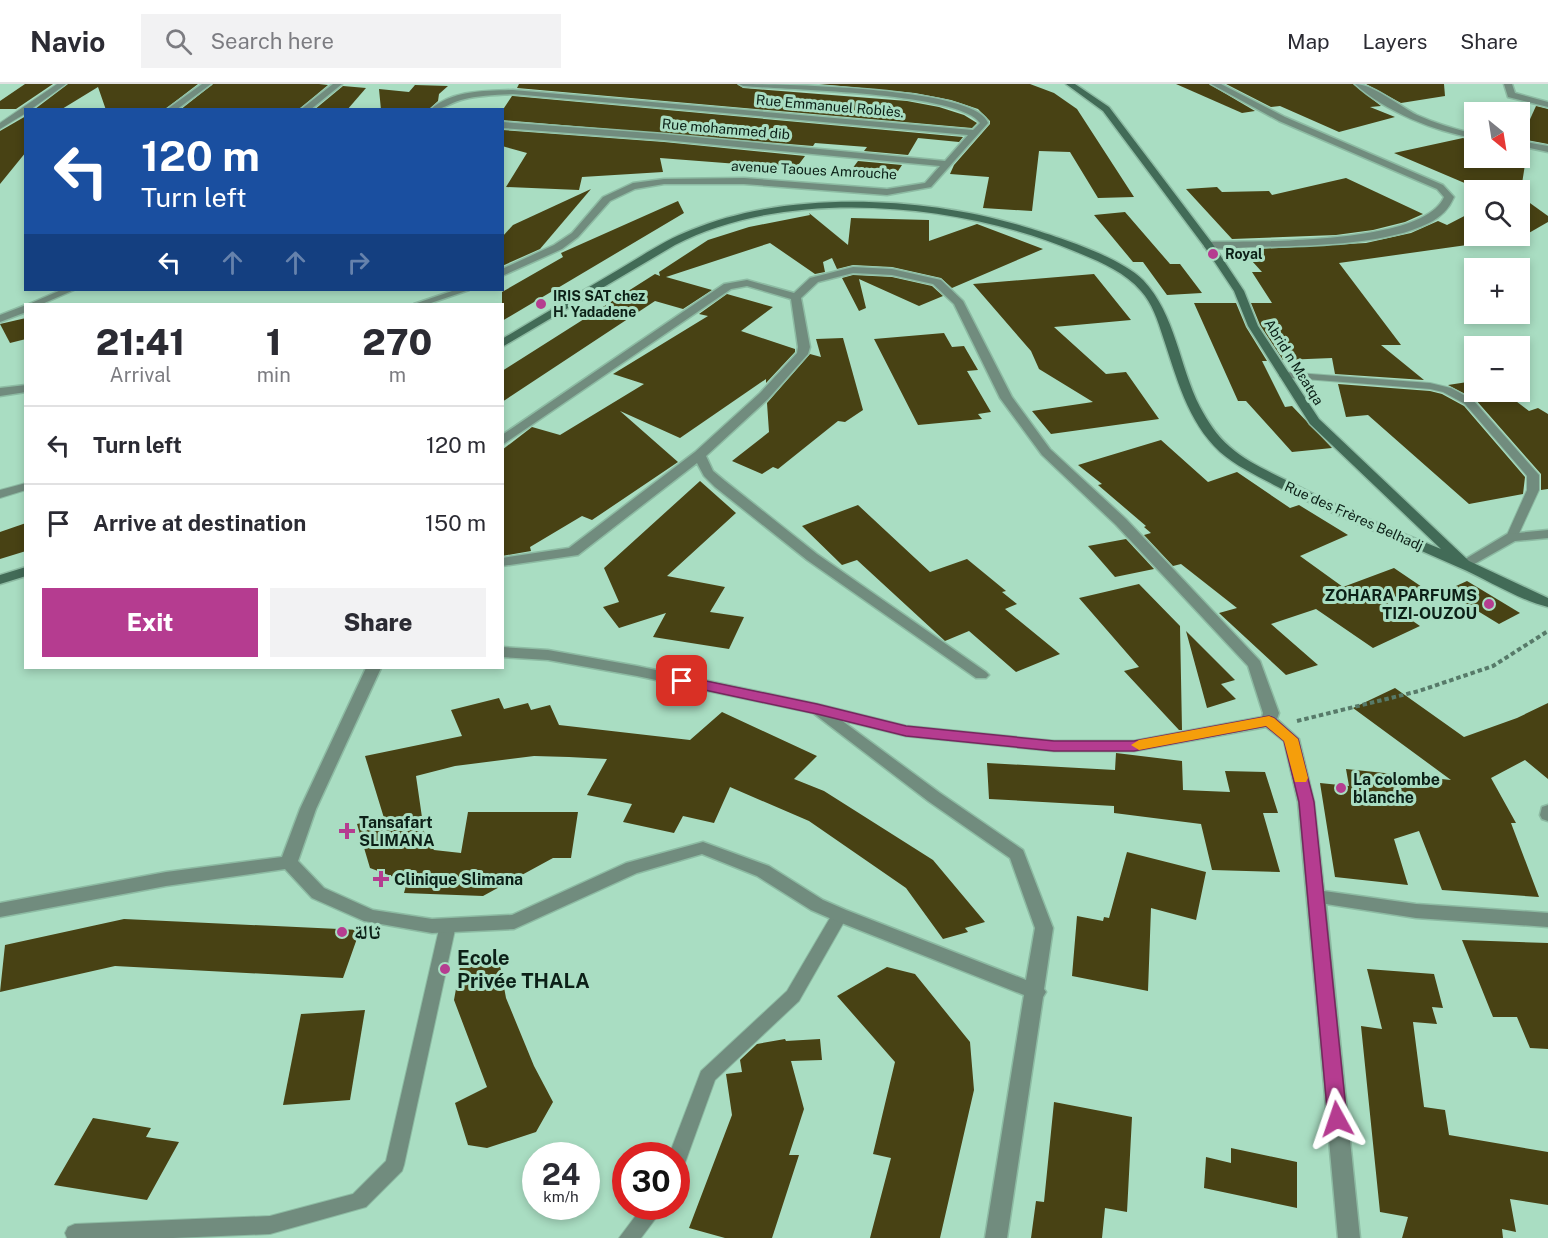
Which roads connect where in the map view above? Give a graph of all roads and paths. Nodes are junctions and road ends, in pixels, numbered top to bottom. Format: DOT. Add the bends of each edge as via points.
graph roads {
  1 [pos="62,84"];
  2 [pos="207,84"];
  3 [pos="338,84"];
  4 [pos="743,84"];
  5 [pos="1070,84"];
  6 [pos="1215,84"];
  7 [pos="1359,84"];
  8 [pos="1508,84"];
  9 [pos="1548,105"];
  10 [pos="27,108"];
  11 [pos="173,108"];
  12 [pos="307,108"];
  13 [pos="437,108"];
  14 [pos="24,110"];
  15 [pos="504,125"];
  16 [pos="0,127"];
  17 [pos="974,134"];
  18 [pos="1464,134"];
  19 [pos="1530,146"];
  20 [pos="1548,149"];
  21 [pos="947,164"];
  22 [pos="928,185"];
  23 [pos="910,208"];
  24 [pos="1208,245"];
  25 [pos="504,272"];
  26 [pos="66,291"];
  27 [pos="461,291"];
  28 [pos="796,297"];
  29 [pos="36,303"];
  30 [pos="422,303"];
  31 [pos="24,309"];
  32 [pos="0,319"];
  33 [pos="504,343"];
  34 [pos="1284,375"];
  35 [pos="24,388"];
  36 [pos="0,392"];
  37 [pos="504,440"];
  38 [pos="699,455"];
  39 [pos="24,487"];
  40 [pos="0,494"];
  41 [pos="1548,534"];
  42 [pos="1512,537"];
  43 [pos="504,562"];
  44 [pos="1464,564"];
  45 [pos="1548,603"];
  46 [pos="1548,631"];
  47 [pos="504,652"];
  48 [pos="374,669"];
  49 [pos="981,675"];
  50 [pos="817,709"];
  51 [pos="1271,723"];
  52 [pos="289,862"];
  53 [pos="1316,896"];
  54 [pos="0,910"];
  55 [pos="840,915"];
  56 [pos="1548,920"];
  57 [pos="448,925"];
  58 [pos="1036,992"];
  59 [pos="683,1142"];
  60 [pos="643,1220"];
  61 [pos="75,1233"];
  62 [pos="628,1238"];
  63 [pos="996,1238"];
  64 [pos="1349,1238"];
  1 -- 10 [label="lane"];
  2 -- 11 [label="street"];
  3 -- 12 [label="street"];
  4 -- 17 [label="street" via="938,101 983,119"];
  5 -- 24 [label="main road, Abrid n Mɛatqa" via="1106,109"];
  6 -- 24 [label="street" via="1282,119 1440,187 1449,197 1445,209 1422,224 1361,237"];
  7 -- 18 [label="street" via="1417,120"];
  8 -- 9 [label="street" via="1510,94"];
  13 -- 17 [label="street, Rue Emmanuel Roblès." via="447,101 513,92"];
  14 -- 16 [label="lane"];
  15 -- 21 [label="street, Rue mohammed dib" via="664,136"];
  17 -- 21 [label="street"];
  19 -- 20 [label="street"];
  21 -- 22 [label="street"];
  22 -- 23 [label="street"];
  22 -- 25 [label="street, avenue Taoues Amrouche" via="887,192 706,180 637,185 613,194 575,235 544,255"];
  23 -- 33 [label="main road, Rue des Frères Belhadj" via="798,209 700,229"];
  23 -- 44 [label="main road, Rue des Frères Belhadj" via="967,214 1046,234 1136,280 1160,316 1184,386 1202,421 1226,450 1305,496"];
  24 -- 34 [label="main road, Abrid n Mɛatqa" via="1239,291 1253,326"];
  26 -- 29 [label="street"];
  27 -- 30 [label="street"];
  28 -- 37 [label="street" via="747,283 728,286"];
  28 -- 38 [label="street" via="802,354 764,396"];
  28 -- 51 [label="street" via="814,280 853,270 892,272 937,282 959,303 1006,398 1046,452 1121,522 1255,664"];
  31 -- 32 [label="street"];
  34 -- 42 [label="lane" via="1430,386 1469,402 1533,475 1533,490"];
  34 -- 44 [label="main road, Abrid n Mɛatqa" via="1314,422"];
  35 -- 36 [label="street"];
  38 -- 43 [label="street" via="573,552"];
  38 -- 49 [label="street" via="708,473 720,484 812,557"];
  39 -- 40 [label="lane"];
  41 -- 42 [label="street"];
  42 -- 44 [label="street"];
  44 -- 45 [label="main road, Abrid n Mɛatqa"];
  46 -- 51 [label="path" via="1493,666 1419,691"];
  47 -- 50 [label="street" via="548,655"];
  48 -- 52 [label="street" via="308,809"];
  50 -- 51 [label="street" via="906,731 1054,746 1134,746"];
  50 -- 58 [label="street" via="1017,854 1044,928"];
  51 -- 53 [label="street" via="1291,739 1294,750 1306,802"];
  52 -- 54 [label="street" via="166,879"];
  52 -- 57 [label="street" via="318,893 370,916"];
  53 -- 56 [label="street" via="1416,912"];
  53 -- 64 [label="street"];
  55 -- 57 [label="street" via="763,871 703,848 632,868 514,922"];
  55 -- 58 [label="street"];
  55 -- 59 [label="lane" via="793,996 707,1076"];
  57 -- 61 [label="lane" via="395,1165 359,1201 270,1225"];
  58 -- 63 [label="street"];
  60 -- 62 [label="lane"];
}
